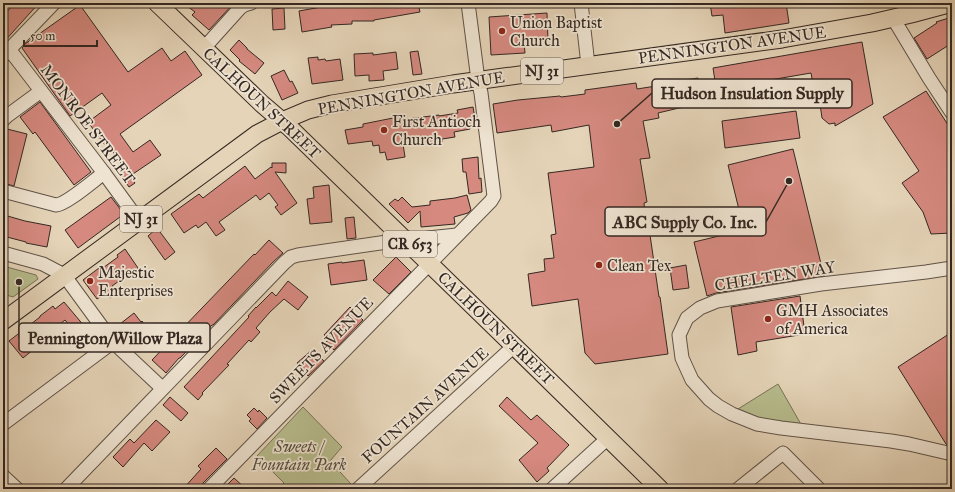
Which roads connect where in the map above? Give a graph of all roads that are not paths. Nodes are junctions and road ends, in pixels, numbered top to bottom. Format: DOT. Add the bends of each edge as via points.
graph roads {
  1 [pos="54,3"];
  2 [pos="157,3"];
  3 [pos="251,3"];
  4 [pos="468,3"];
  5 [pos="581,3"];
  6 [pos="952,3"];
  7 [pos="893,18"];
  8 [pos="204,48"];
  9 [pos="6,52"];
  10 [pos="588,65"];
  11 [pos="478,80"];
  12 [pos="41,91"];
  13 [pos="952,113"];
  14 [pos="3,120"];
  15 [pos="282,120"];
  16 [pos="104,173"];
  17 [pos="3,191"];
  18 [pos="139,220"];
  19 [pos="458,235"];
  20 [pos="407,242"];
  21 [pos="3,253"];
  22 [pos="430,264"];
  23 [pos="952,268"];
  24 [pos="64,275"];
  25 [pos="3,321"];
  26 [pos="113,342"];
  27 [pos="514,346"];
  28 [pos="162,388"];
  29 [pos="3,424"];
  30 [pos="608,438"];
  31 [pos="952,454"];
  32 [pos="4,479"];
  33 [pos="17,489"];
  34 [pos="66,489"];
  35 [pos="209,489"];
  36 [pos="358,489"];
  37 [pos="552,489"];
  38 [pos="660,489"];
  39 [pos="738,489"];
  40 [pos="819,489"];
  1 -- 9 [label="street"];
  2 -- 8 [label="main road, CALHOUN STREET / CR 653"];
  3 -- 8 [label="street" via="240,8"];
  4 -- 11 [label="street"];
  5 -- 10 [label="street"];
  6 -- 7 [label="main road, PENNINGTON AVENUE / NJ 31"];
  7 -- 10 [label="main road, PENNINGTON AVENUE / NJ 31" via="782,39"];
  7 -- 13 [label="street"];
  8 -- 15 [label="main road, CALHOUN STREET / CR 653"];
  9 -- 12 [label="street, MONROE STREET"];
  10 -- 11 [label="main road, PENNINGTON AVENUE / NJ 31"];
  11 -- 15 [label="main road, PENNINGTON AVENUE / NJ 31" via="332,104"];
  11 -- 19 [label="street, SWEETS AVENUE" via="494,196"];
  12 -- 14 [label="street"];
  12 -- 16 [label="street, MONROE STREET"];
  15 -- 18 [label="main road, PENNINGTON AVENUE / NJ 31" via="256,134"];
  15 -- 20 [label="main road, CALHOUN STREET / CR 653"];
  16 -- 17 [label="street" via="56,205"];
  16 -- 18 [label="street, MONROE STREET"];
  18 -- 24 [label="main road, PENNINGTON AVENUE / NJ 31"];
  19 -- 20 [label="street"];
  19 -- 22 [label="street, SWEETS AVENUE"];
  20 -- 22 [label="main road, CALHOUN STREET / CR 653"];
  20 -- 28 [label="street" via="387,242 291,257"];
  21 -- 24 [label="street" via="43,264"];
  22 -- 27 [label="main road, CALHOUN STREET / CR 653"];
  22 -- 35 [label="street, SWEETS AVENUE"];
  23 -- 31 [label="street, CHELTEN WAY" via="821,284 717,301 700,308 687,318 679,336 682,358 692,380 709,399 732,414 757,424 891,441"];
  24 -- 25 [label="main road, PENNINGTON AVENUE / NJ 31"];
  24 -- 26 [label="street"];
  26 -- 28 [label="street"];
  26 -- 29 [label="street"];
  27 -- 30 [label="main road, CALHOUN STREET / CR 653"];
  27 -- 36 [label="street, FOUNTAIN AVENUE"];
  28 -- 34 [label="street"];
  30 -- 37 [label="street"];
  30 -- 38 [label="main road, CALHOUN STREET / CR 653"];
  32 -- 33 [label="street"];
  39 -- 40 [label="street" via="783,453"];
}
